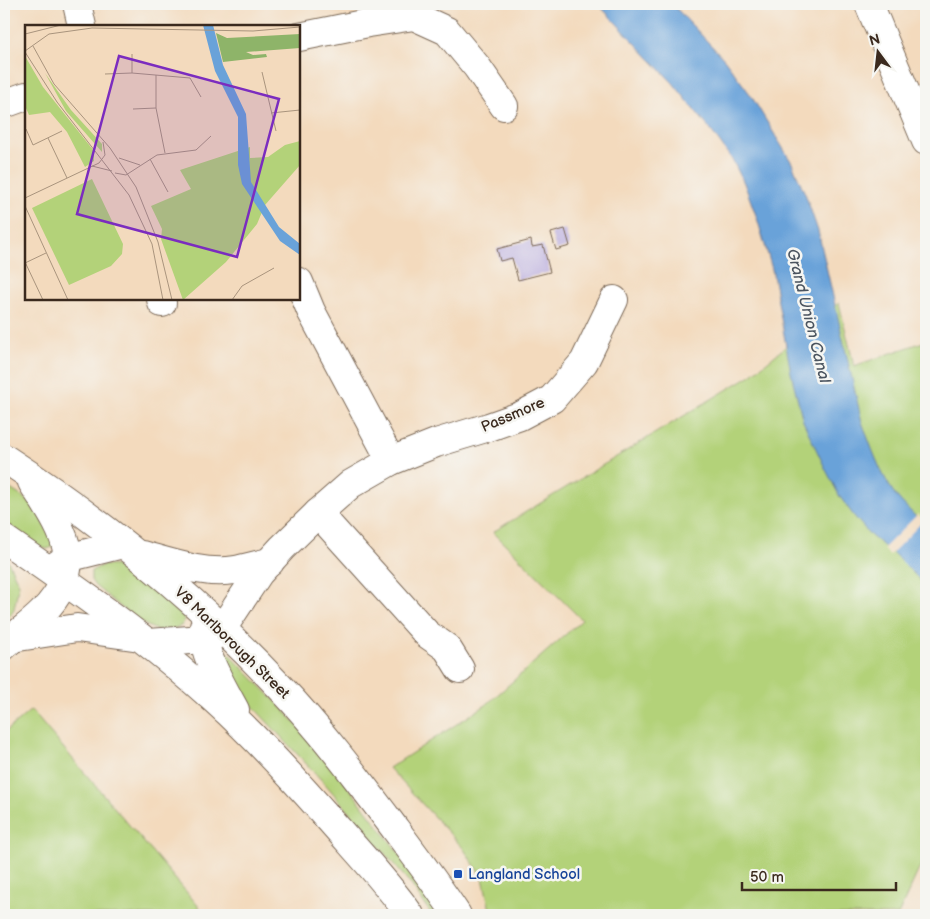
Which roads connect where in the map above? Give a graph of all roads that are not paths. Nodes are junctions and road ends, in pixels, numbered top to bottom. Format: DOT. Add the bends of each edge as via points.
graph roads {
  1 [pos="77,4"];
  2 [pos="869,4"];
  3 [pos="82,25"];
  4 [pos="300,37"];
  5 [pos="916,88"];
  6 [pos="25,96"];
  7 [pos="4,104"];
  8 [pos="504,106"];
  9 [pos="926,141"];
  10 [pos="300,284"];
  11 [pos="614,300"];
  12 [pos="4,458"];
  13 [pos="391,461"];
  14 [pos="26,473"];
  15 [pos="318,512"];
  16 [pos="4,539"];
  17 [pos="129,549"];
  18 [pos="264,567"];
  19 [pos="60,570"];
  20 [pos="211,628"];
  21 [pos="12,638"];
  22 [pos="145,640"];
  23 [pos="460,669"];
  24 [pos="245,729"];
  25 [pos="410,915"];
  26 [pos="458,915"];
  1 -- 3 [label="street"];
  2 -- 5 [label="street"];
  4 -- 8 [label="street" via="414,16 446,31"];
  5 -- 9 [label="street"];
  6 -- 7 [label="street"];
  10 -- 13 [label="street"];
  11 -- 13 [label="street, Passmore" via="584,362 552,399 520,416"];
  12 -- 14 [label="street, V8 Marlborough Street"];
  13 -- 15 [label="street, Passmore" via="351,484"];
  14 -- 17 [label="street, V8 Marlborough Street"];
  14 -- 19 [label="street" via="66,542"];
  15 -- 18 [label="street, Passmore"];
  15 -- 23 [label="street" via="427,634 447,648"];
  16 -- 19 [label="street"];
  17 -- 18 [label="street" via="205,570"];
  17 -- 19 [label="street"];
  17 -- 20 [label="street, V8 Marlborough Street"];
  18 -- 20 [label="street, Passmore"];
  19 -- 21 [label="street"];
  19 -- 22 [label="street"];
  20 -- 22 [label="street"];
  20 -- 24 [label="street" via="213,667"];
  20 -- 26 [label="street, V8 Marlborough Street" via="281,687 357,778"];
  21 -- 22 [label="street" via="76,628"];
  22 -- 24 [label="street"];
  24 -- 25 [label="street" via="365,859"];
}
